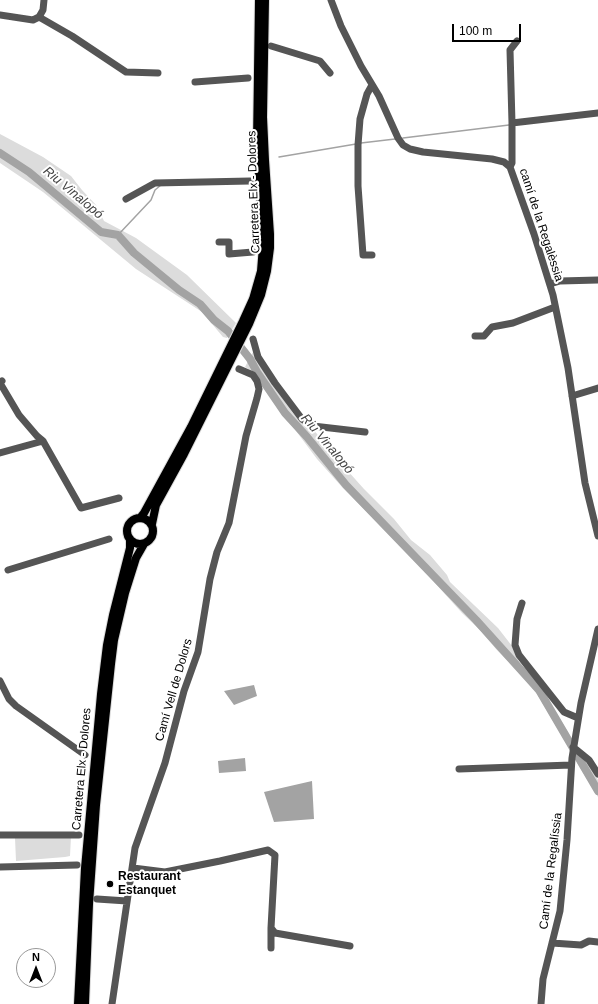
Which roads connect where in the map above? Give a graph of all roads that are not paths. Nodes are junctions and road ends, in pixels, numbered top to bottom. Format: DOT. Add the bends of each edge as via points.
graph roads {
  1 [pos="44,0"];
  2 [pos="259,0"];
  3 [pos="265,0"];
  4 [pos="331,0"];
  5 [pos="0,15"];
  6 [pos="39,17"];
  7 [pos="517,41"];
  8 [pos="271,46"];
  9 [pos="158,73"];
  10 [pos="330,73"];
  11 [pos="248,78"];
  12 [pos="195,82"];
  13 [pos="372,85"];
  14 [pos="598,113"];
  15 [pos="512,123"];
  16 [pos="510,167"];
  17 [pos="250,181"];
  18 [pos="126,199"];
  19 [pos="219,242"];
  20 [pos="253,252"];
  21 [pos="372,255"];
  22 [pos="598,280"];
  23 [pos="550,284"];
  24 [pos="555,307"];
  25 [pos="246,323"];
  26 [pos="475,336"];
  27 [pos="253,339"];
  28 [pos="228,359"];
  29 [pos="239,369"];
  30 [pos="2,381"];
  31 [pos="598,388"];
  32 [pos="572,396"];
  33 [pos="364,432"];
  34 [pos="43,441"];
  35 [pos="0,453"];
  36 [pos="119,498"];
  37 [pos="598,502"];
  38 [pos="590,503"];
  39 [pos="140,518"];
  40 [pos="152,524"];
  41 [pos="598,536"];
  42 [pos="110,539"];
  43 [pos="130,539"];
  44 [pos="144,544"];
  45 [pos="8,570"];
  46 [pos="522,603"];
  47 [pos="598,629"];
  48 [pos="0,681"];
  49 [pos="578,718"];
  50 [pos="574,745"];
  51 [pos="85,755"];
  52 [pos="571,764"];
  53 [pos="459,769"];
  54 [pos="598,774"];
  55 [pos="0,835"];
  56 [pos="79,835"];
  57 [pos="77,865"];
  58 [pos="0,867"];
  59 [pos="132,868"];
  60 [pos="97,899"];
  61 [pos="127,901"];
  62 [pos="271,928"];
  63 [pos="598,942"];
  64 [pos="552,943"];
  65 [pos="350,946"];
  66 [pos="271,948"];
  67 [pos="78,1004"];
  68 [pos="85,1004"];
  69 [pos="112,1004"];
  70 [pos="541,1004"];
  1 -- 6 [label="street"];
  2 -- 25 [label="main road, Carretera Elx - Dolores" via="257,135 263,246 258,285"];
  3 -- 25 [label="main road, Carretera Elx - Dolores" via="263,117 270,248 265,283"];
  4 -- 13 [label="street, camí de la Regalèssia" via="341,26"];
  5 -- 6 [label="street" via="33,20"];
  6 -- 9 [label="street" via="126,72"];
  7 -- 15 [label="street" via="510,50"];
  8 -- 10 [label="street" via="320,61"];
  11 -- 12 [label="street"];
  13 -- 16 [label="street, camí de la Regalèssia" via="403,145 423,152 492,159 504,162"];
  13 -- 21 [label="street" via="360,119 358,186 363,255"];
  14 -- 15 [label="street"];
  15 -- 16 [label="street"];
  16 -- 23 [label="street, camí de la Regalèssia"];
  17 -- 18 [label="street" via="155,182"];
  19 -- 20 [label="street" via="229,242 229,254"];
  22 -- 23 [label="street" via="560,281"];
  23 -- 24 [label="street, camí de la Regalèssia"];
  24 -- 26 [label="street" via="513,323 492,327 484,336"];
  24 -- 32 [label="street, camí de la Regalèssia"];
  25 -- 28 [label="main road, Carretera Elx - Dolores"];
  27 -- 33 [label="street" via="258,357 302,419 313,426"];
  28 -- 39 [label="main road, Carretera Elx - Dolores"];
  28 -- 40 [label="main road, Carretera Elx - Dolores" via="156,505"];
  29 -- 59 [label="street, Camí Vell de Dolors" via="253,375 259,389 246,436 229,523 217,552 210,579 198,652 184,691 158,784 134,848"];
  30 -- 34 [label="street" via="0,383 19,415"];
  31 -- 32 [label="street"];
  32 -- 38 [label="street, camí de la Regalèssia"];
  34 -- 35 [label="street"];
  34 -- 36 [label="street" via="81,508"];
  37 -- 38 [label="street"];
  38 -- 41 [label="street, camí de la Regalèssia"];
  39 -- 40 [label="main road"];
  39 -- 43 [label="main road" via="128,526"];
  40 -- 44 [label="main road" via="153,537"];
  42 -- 45 [label="street"];
  43 -- 44 [label="main road" via="138,544"];
  43 -- 67 [label="main road, Carretera Elx - Dolores" via="107,645 102,681 86,860"];
  44 -- 68 [label="main road, Carretera Elx - Dolores" via="136,558 114,640 95,825"];
  46 -- 49 [label="street" via="514,645 564,712"];
  47 -- 49 [label="street"];
  48 -- 51 [label="street" via="9,699 16,706"];
  49 -- 50 [label="street"];
  50 -- 52 [label="street, Camí de la Regalíssia"];
  50 -- 54 [label="street"];
  52 -- 53 [label="street"];
  52 -- 64 [label="street, Camí de la Regalíssia" via="568,840 560,911"];
  55 -- 56 [label="street"];
  57 -- 58 [label="street"];
  59 -- 61 [label="street, Camí Vell de Dolors"];
  59 -- 62 [label="street" via="165,872 268,850 275,855"];
  60 -- 61 [label="street"];
  61 -- 69 [label="street, Camí Vell de Dolors"];
  62 -- 65 [label="street" via="275,933"];
  62 -- 66 [label="street"];
  63 -- 64 [label="street" via="589,941 581,945"];
  64 -- 70 [label="street, Camí de la Regalíssia" via="543,979"];
}
